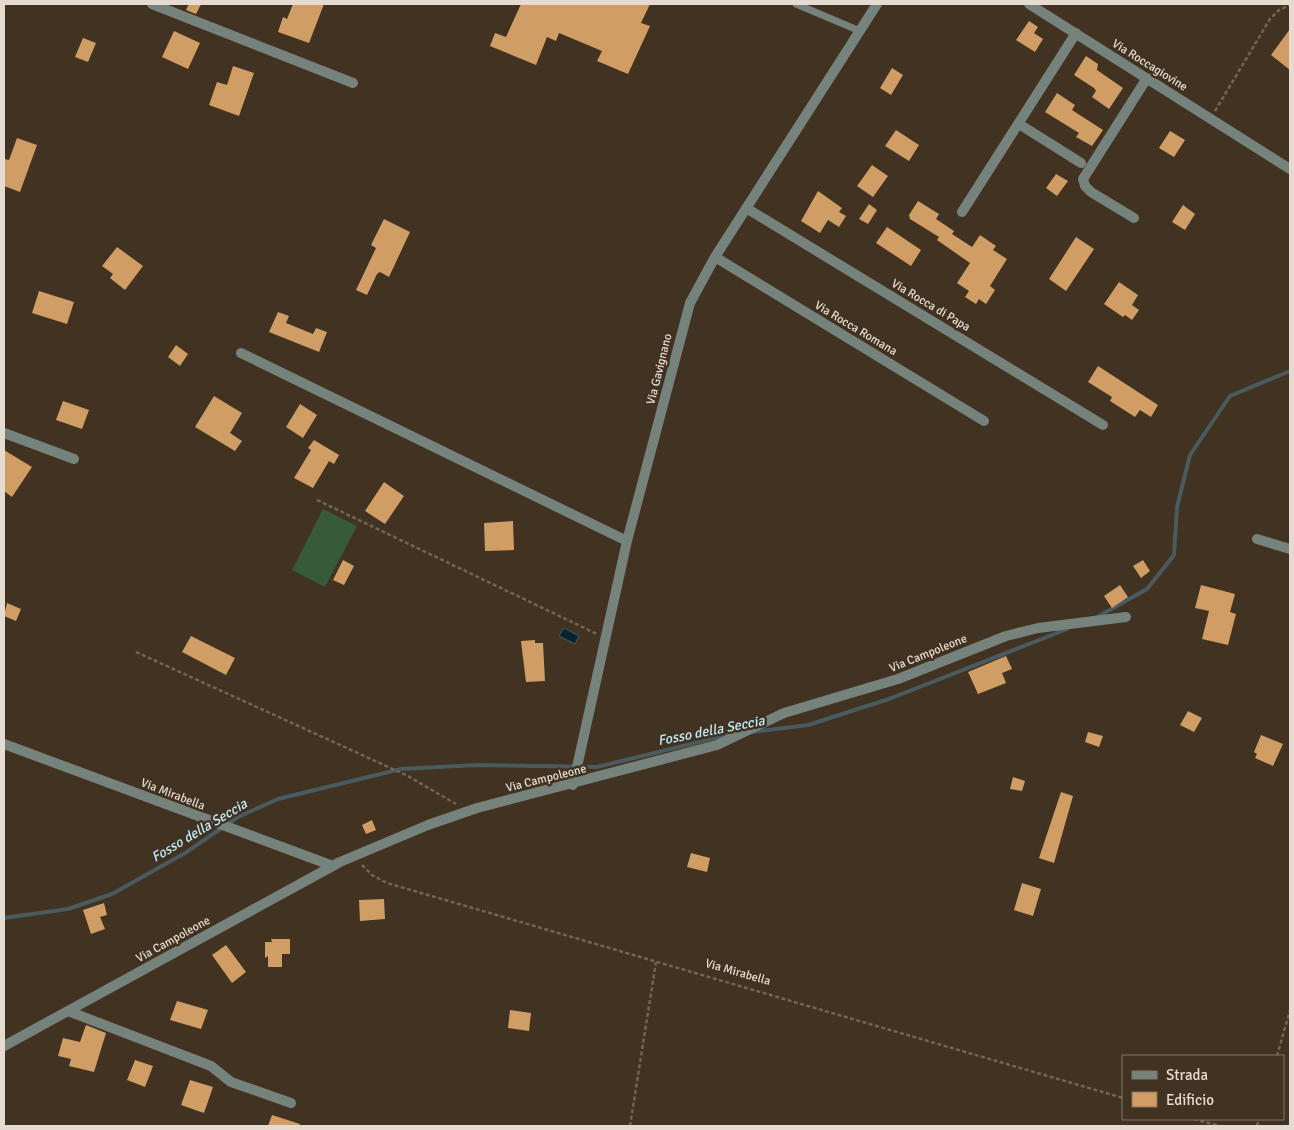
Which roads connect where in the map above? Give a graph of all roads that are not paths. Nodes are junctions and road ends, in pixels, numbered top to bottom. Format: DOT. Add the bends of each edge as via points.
graph roads {
  1 [pos="152,4"];
  2 [pos="796,4"];
  3 [pos="877,4"];
  4 [pos="1029,4"];
  5 [pos="860,31"];
  6 [pos="1076,33"];
  7 [pos="1147,78"];
  8 [pos="353,83"];
  9 [pos="1018,124"];
  10 [pos="1081,163"];
  11 [pos="1290,169"];
  12 [pos="746,208"];
  13 [pos="962,212"];
  14 [pos="1134,218"];
  15 [pos="715,257"];
  16 [pos="241,353"];
  17 [pos="984,421"];
  18 [pos="1103,425"];
  19 [pos="4,433"];
  20 [pos="74,459"];
  21 [pos="1257,539"];
  22 [pos="627,541"];
  23 [pos="1290,549"];
  24 [pos="1126,617"];
  25 [pos="4,744"];
  26 [pos="573,785"];
  27 [pos="333,866"];
  28 [pos="68,1011"];
  29 [pos="4,1046"];
  30 [pos="292,1103"];
  1 -- 8 [label="street"];
  2 -- 5 [label="lane"];
  3 -- 5 [label="street, Via Gavignano"];
  4 -- 6 [label="street, Via Roccagiovine"];
  5 -- 12 [label="street, Via Gavignano"];
  6 -- 7 [label="street, Via Roccagiovine"];
  6 -- 9 [label="street"];
  7 -- 11 [label="street, Via Roccagiovine"];
  7 -- 14 [label="street" via="1083,179 1091,192"];
  9 -- 10 [label="street"];
  9 -- 13 [label="street"];
  12 -- 15 [label="street, Via Gavignano"];
  12 -- 18 [label="street, Via Rocca di Papa"];
  15 -- 17 [label="street, Via Rocca Romana"];
  15 -- 22 [label="street, Via Gavignano" via="694,294 683,323"];
  16 -- 22 [label="street"];
  19 -- 20 [label="street"];
  21 -- 23 [label="street"];
  22 -- 26 [label="street, Via Gavignano"];
  24 -- 26 [label="street, Via Campoleone" via="1006,636 898,679 796,709 706,749"];
  25 -- 27 [label="street, Via Mirabella"];
  26 -- 27 [label="street, Via Campoleone" via="468,811"];
  27 -- 28 [label="street, Via Campoleone"];
  28 -- 29 [label="street, Via Campoleone"];
  28 -- 30 [label="street" via="211,1066 231,1082"];
}
